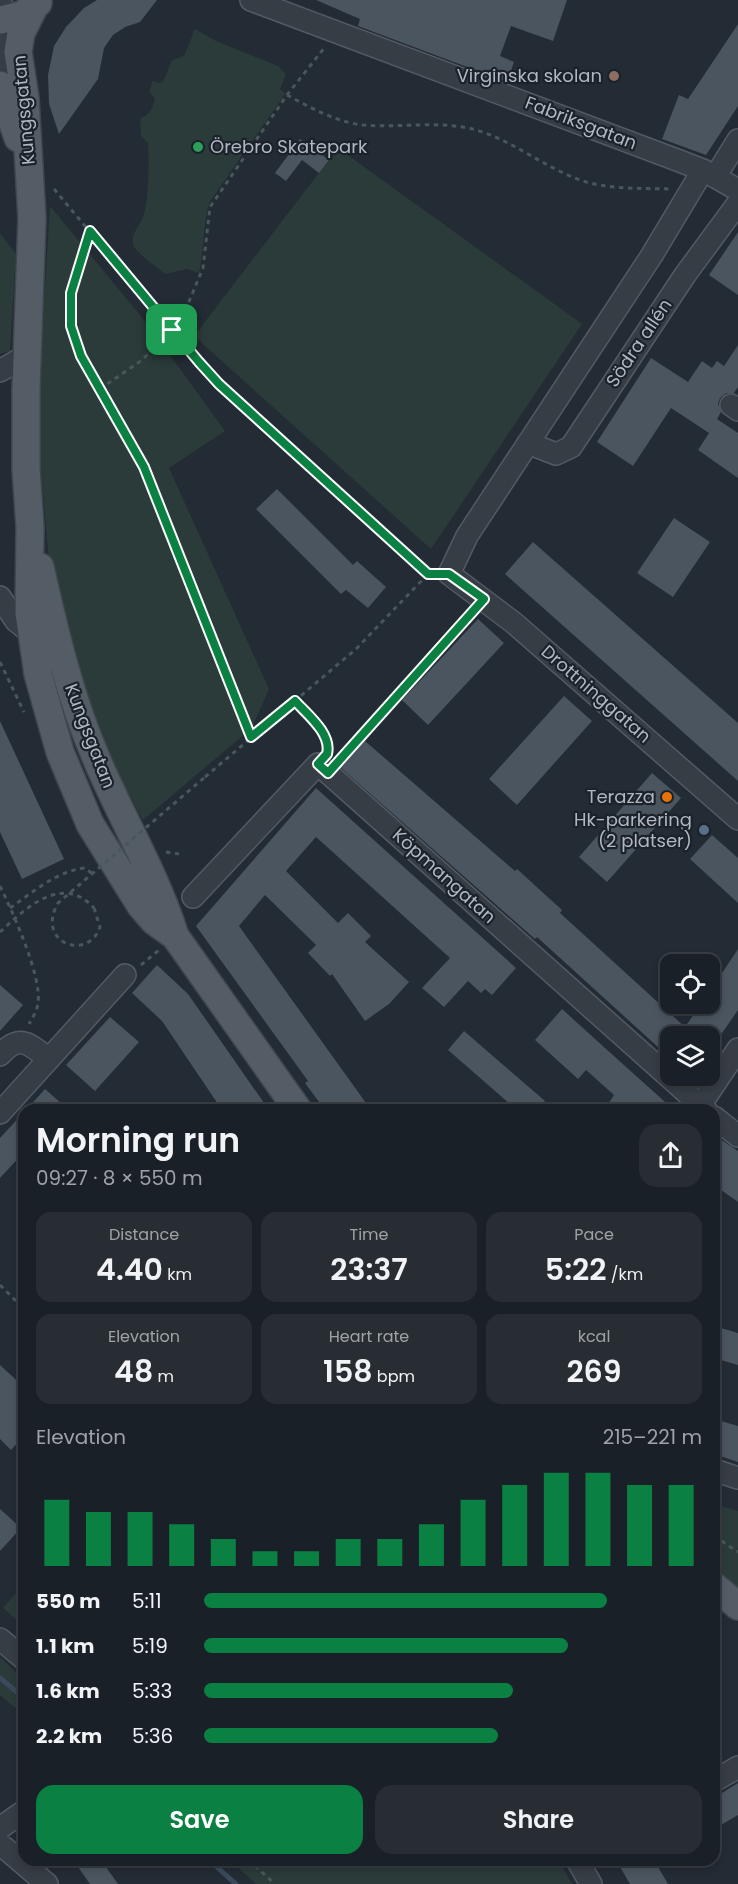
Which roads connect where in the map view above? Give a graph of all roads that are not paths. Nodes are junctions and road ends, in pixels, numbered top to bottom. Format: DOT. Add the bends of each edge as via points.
graph roads {
  1 [pos="251,0"];
  2 [pos="37,3"];
  3 [pos="1,13"];
  4 [pos="0,85"];
  5 [pos="12,118"];
  6 [pos="738,140"];
  7 [pos="709,174"];
  8 [pos="43,184"];
  9 [pos="738,190"];
  10 [pos="738,203"];
  11 [pos="27,355"];
  12 [pos="0,371"];
  13 [pos="528,443"];
  14 [pos="30,527"];
  15 [pos="449,574"];
  16 [pos="0,597"];
  17 [pos="32,634"];
  18 [pos="738,819"];
  19 [pos="193,897"];
  20 [pos="175,936"];
  21 [pos="124,975"];
  22 [pos="738,1049"];
  23 [pos="0,1055"];
  24 [pos="49,1059"];
  25 [pos="294,1104"];
  26 [pos="696,1104"];
  27 [pos="708,1104"];
  28 [pos="0,1113"];
  29 [pos="720,1123"];
  30 [pos="738,1136"];
  31 [pos="720,1472"];
  32 [pos="738,1478"];
  33 [pos="720,1591"];
  34 [pos="738,1606"];
  35 [pos="0,1639"];
  36 [pos="18,1654"];
  37 [pos="738,1767"];
  38 [pos="720,1778"];
  39 [pos="18,1815"];
  40 [pos="0,1828"];
  41 [pos="0,1844"];
  42 [pos="18,1859"];
  43 [pos="26,1866"];
  44 [pos="581,1866"];
  45 [pos="47,1884"];
  46 [pos="591,1884"];
  1 -- 7 [label="street, Fabriksgatan"];
  2 -- 3 [label="main road" via="16,18"];
  2 -- 8 [label="main road, Kungsgatan" via="21,33 18,52"];
  3 -- 5 [label="street"];
  4 -- 5 [label="main road, Kungsgatan"];
  5 -- 8 [label="main road, Kungsgatan"];
  6 -- 7 [label="street, Södra allén"];
  7 -- 9 [label="street, Fabriksgatan"];
  7 -- 13 [label="street, Södra allén"];
  8 -- 11 [label="main road, Kungsgatan" via="32,252"];
  10 -- 13 [label="street, Södra allén" via="685,275 571,447 556,454"];
  11 -- 12 [label="street"];
  11 -- 14 [label="main road, Kungsgatan"];
  13 -- 15 [label="street, Södra allén" via="467,536"];
  14 -- 17 [label="main road, Kungsgatan" via="28,585"];
  14 -- 20 [label="main road, Kungsgatan" via="74,701 97,761 165,904"];
  15 -- 18 [label="street, Drottninggatan" via="514,623"];
  16 -- 17 [label="street" via="16,621"];
  17 -- 20 [label="main road, Kungsgatan" via="38,674 60,752 90,824 141,906"];
  19 -- 26 [label="street, Köpmangatan" via="323,768"];
  20 -- 25 [label="main road, Kungsgatan"];
  21 -- 24 [label="street"];
  22 -- 27 [label="street"];
  23 -- 24 [label="street" via="19,1041"];
  24 -- 28 [label="street"];
  29 -- 30 [label="street, Köpmangatan"];
  31 -- 32 [label="street"];
  33 -- 34 [label="main road"];
  35 -- 36 [label="street"];
  37 -- 38 [label="street"];
  39 -- 40 [label="street"];
  41 -- 42 [label="street"];
  43 -- 45 [label="street"];
  44 -- 46 [label="street"];
}
